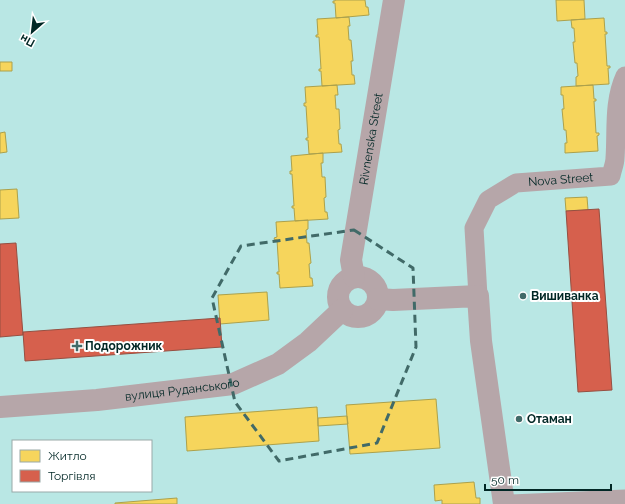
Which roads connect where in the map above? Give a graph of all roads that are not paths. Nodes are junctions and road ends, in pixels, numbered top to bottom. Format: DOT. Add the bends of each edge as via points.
graph roads {
  1 [pos="394,0"];
  2 [pos="625,76"];
  3 [pos="354,277"];
  4 [pos="478,296"];
  5 [pos="378,299"];
  6 [pos="342,310"];
  7 [pos="0,407"];
  8 [pos="625,499"];
  9 [pos="594,502"];
  10 [pos="504,504"];
  11 [pos="511,504"];
  1 -- 3 [label="street, Rivnenska Street" via="350,260"];
  2 -- 4 [label="street, Nova Street" via="617,100 615,160 611,176 516,183 488,200 474,228"];
  3 -- 5 [label="street" via="361,277 373,284"];
  3 -- 6 [label="street" via="342,284 338,290 338,304"];
  4 -- 5 [label="street"];
  4 -- 10 [label="street, Nova Street" via="481,341"];
  5 -- 6 [label="street" via="376,308 360,318 347,315"];
  6 -- 7 [label="street, вулиця Руданського" via="308,342 278,364 233,384 97,400"];
  8 -- 9 [label="street"];
  9 -- 11 [label="street"];
}
